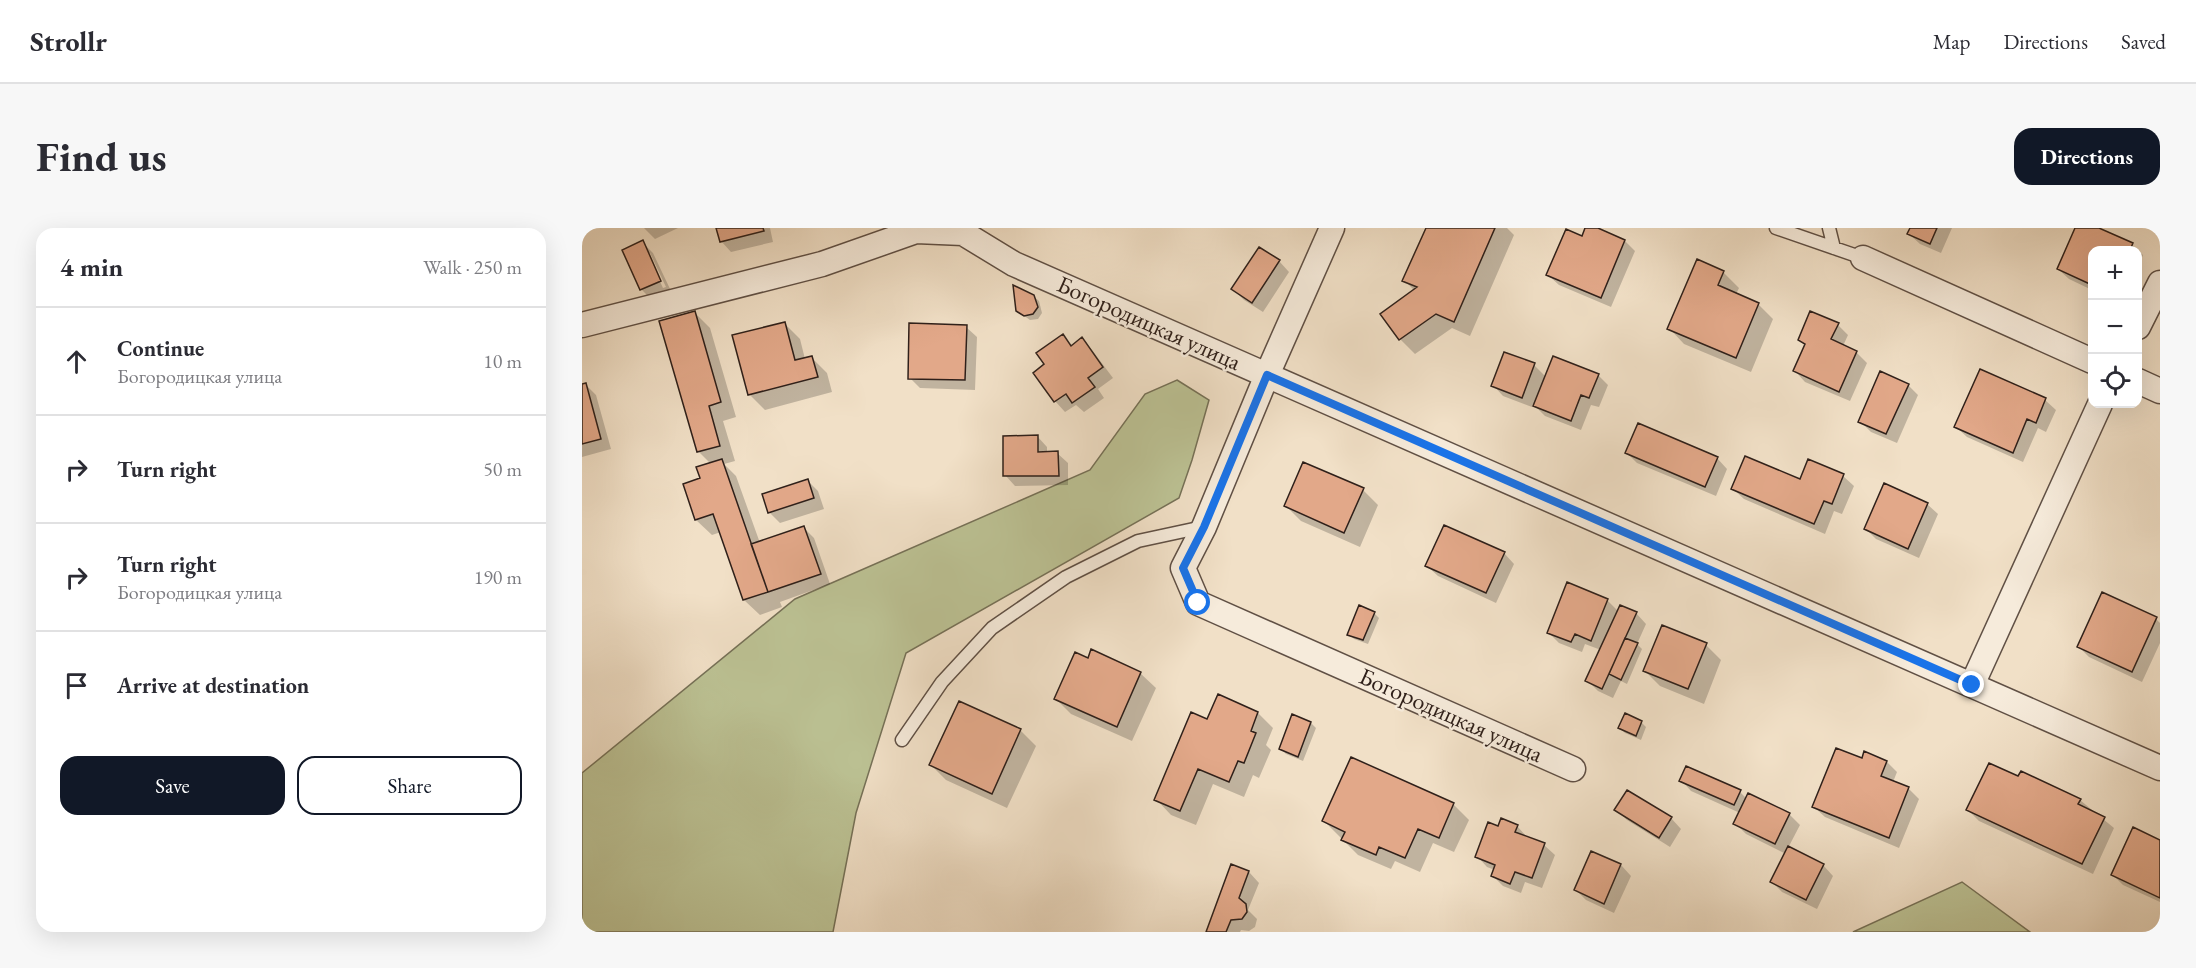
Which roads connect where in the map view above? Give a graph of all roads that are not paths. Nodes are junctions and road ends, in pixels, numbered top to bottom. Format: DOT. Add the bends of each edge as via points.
graph roads {
  1 [pos="1332,228"];
  2 [pos="1776,228"];
  3 [pos="1829,228"];
  4 [pos="916,230"];
  5 [pos="1834,248"];
  6 [pos="1863,258"];
  7 [pos="2160,283"];
  8 [pos="2142,319"];
  9 [pos="582,325"];
  10 [pos="2088,359"];
  11 [pos="1267,375"];
  12 [pos="2142,383"];
  13 [pos="2160,391"];
  14 [pos="2098,408"];
  15 [pos="1204,527"];
  16 [pos="1972,685"];
  17 [pos="902,741"];
  18 [pos="2160,768"];
  19 [pos="1573,769"];
  1 -- 11 [label="street"];
  2 -- 5 [label="lane"];
  3 -- 5 [label="lane"];
  4 -- 9 [label="street, Богородицкая улица" via="878,237 822,264"];
  4 -- 11 [label="street, Богородицкая улица" via="963,233 1014,264"];
  5 -- 6 [label="lane"];
  6 -- 10 [label="street"];
  7 -- 8 [label="street"];
  11 -- 15 [label="street"];
  11 -- 16 [label="street, Богородицкая улица"];
  12 -- 13 [label="street"];
  14 -- 16 [label="street"];
  15 -- 17 [label="lane" via="1138,541 1066,577 992,628 942,682"];
  15 -- 19 [label="street, Богородицкая улица" via="1183,568 1198,603"];
  16 -- 18 [label="street, Богородицкая улица"];
}
